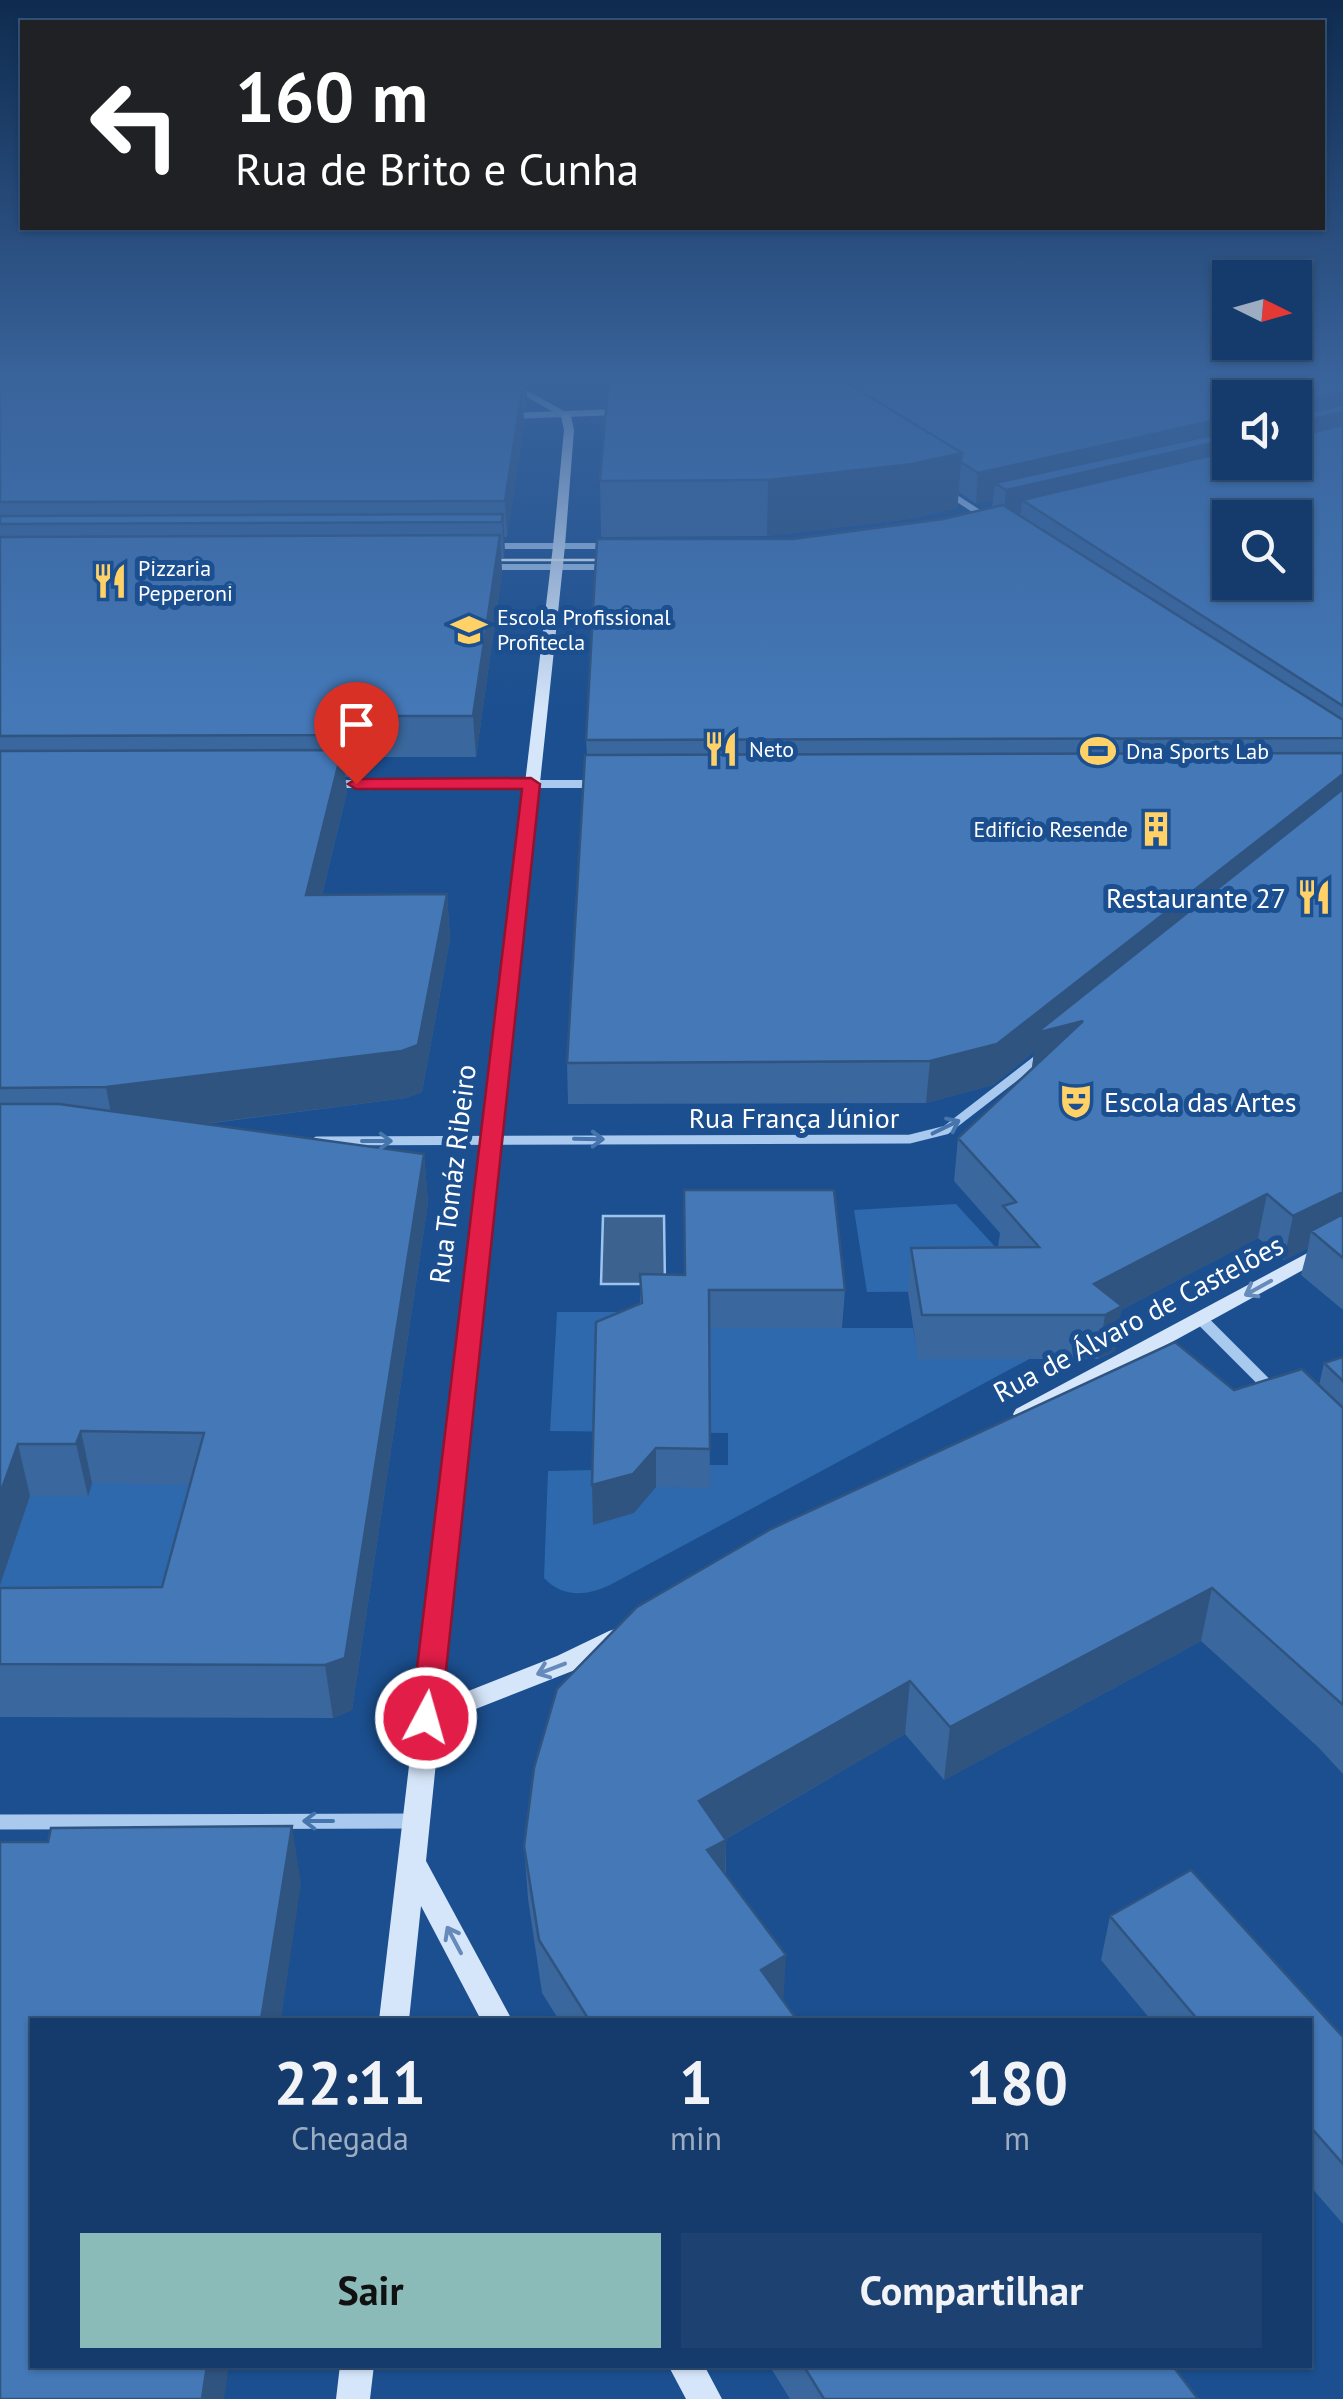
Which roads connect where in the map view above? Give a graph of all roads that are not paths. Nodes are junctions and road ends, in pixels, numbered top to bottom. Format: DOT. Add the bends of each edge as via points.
graph roads {
  1 [pos="564,489"];
  2 [pos="947,492"];
  3 [pos="995,508"];
  4 [pos="978,512"];
  5 [pos="962,516"];
  6 [pos="994,522"];
  7 [pos="488,546"];
  8 [pos="527,546"];
  9 [pos="559,546"];
  10 [pos="601,546"];
  11 [pos="619,546"];
  12 [pos="474,567"];
  13 [pos="524,567"];
  14 [pos="556,567"];
  15 [pos="599,567"];
  16 [pos="617,567"];
  17 [pos="317,784"];
  18 [pos="531,784"];
  19 [pos="606,784"];
  20 [pos="1049,1050"];
  21 [pos="491,1140"];
  22 [pos="312,1141"];
  23 [pos="1343,1240"];
  24 [pos="1200,1319"];
  25 [pos="1280,1397"];
  26 [pos="1010,1421"];
  27 [pos="636,1628"];
  28 [pos="426,1718"];
  29 [pos="415,1821"];
  30 [pos="0,1822"];
  31 [pos="412,1860"];
  32 [pos="394,2018"];
  33 [pos="496,2018"];
  34 [pos="357,2368"];
  35 [pos="687,2368"];
  36 [pos="353,2399"];
  37 [pos="705,2399"];
  1 -- 9 [label="street, Rua Tomáz Ribeiro"];
  2 -- 4 [label="street"];
  3 -- 4 [label="street"];
  4 -- 5 [label="street"];
  4 -- 6 [label="street"];
  7 -- 8 [label="street"];
  8 -- 9 [label="street"];
  8 -- 13 [label="street"];
  9 -- 10 [label="street"];
  9 -- 14 [label="street, Rua Tomáz Ribeiro"];
  10 -- 11 [label="street"];
  10 -- 15 [label="street"];
  12 -- 13 [label="street"];
  13 -- 14 [label="street"];
  14 -- 15 [label="street"];
  14 -- 18 [label="street, Rua Tomáz Ribeiro"];
  15 -- 16 [label="street"];
  17 -- 18 [label="street"];
  18 -- 19 [label="street"];
  18 -- 21 [label="street, Rua Tomáz Ribeiro"];
  21 -- 20 [label="street, Rua França Júnior, one-way" via="910,1139 946,1130"];
  22 -- 21 [label="street, Rua França Júnior, one-way"];
  21 -- 28 [label="street, Rua Tomáz Ribeiro"];
  23 -- 24 [label="street, Rua de Álvaro de Castelões, one-way"];
  24 -- 25 [label="street"];
  24 -- 26 [label="street, Rua de Álvaro de Castelões"];
  27 -- 28 [label="street, one-way"];
  28 -- 29 [label="street, Rua Tomáz Ribeiro"];
  29 -- 30 [label="street, one-way"];
  29 -- 31 [label="street, Rua Tomáz Ribeiro"];
  31 -- 32 [label="street, Rua Tomáz Ribeiro"];
  33 -- 31 [label="street, one-way"];
  34 -- 36 [label="street"];
  35 -- 37 [label="street"];
}
